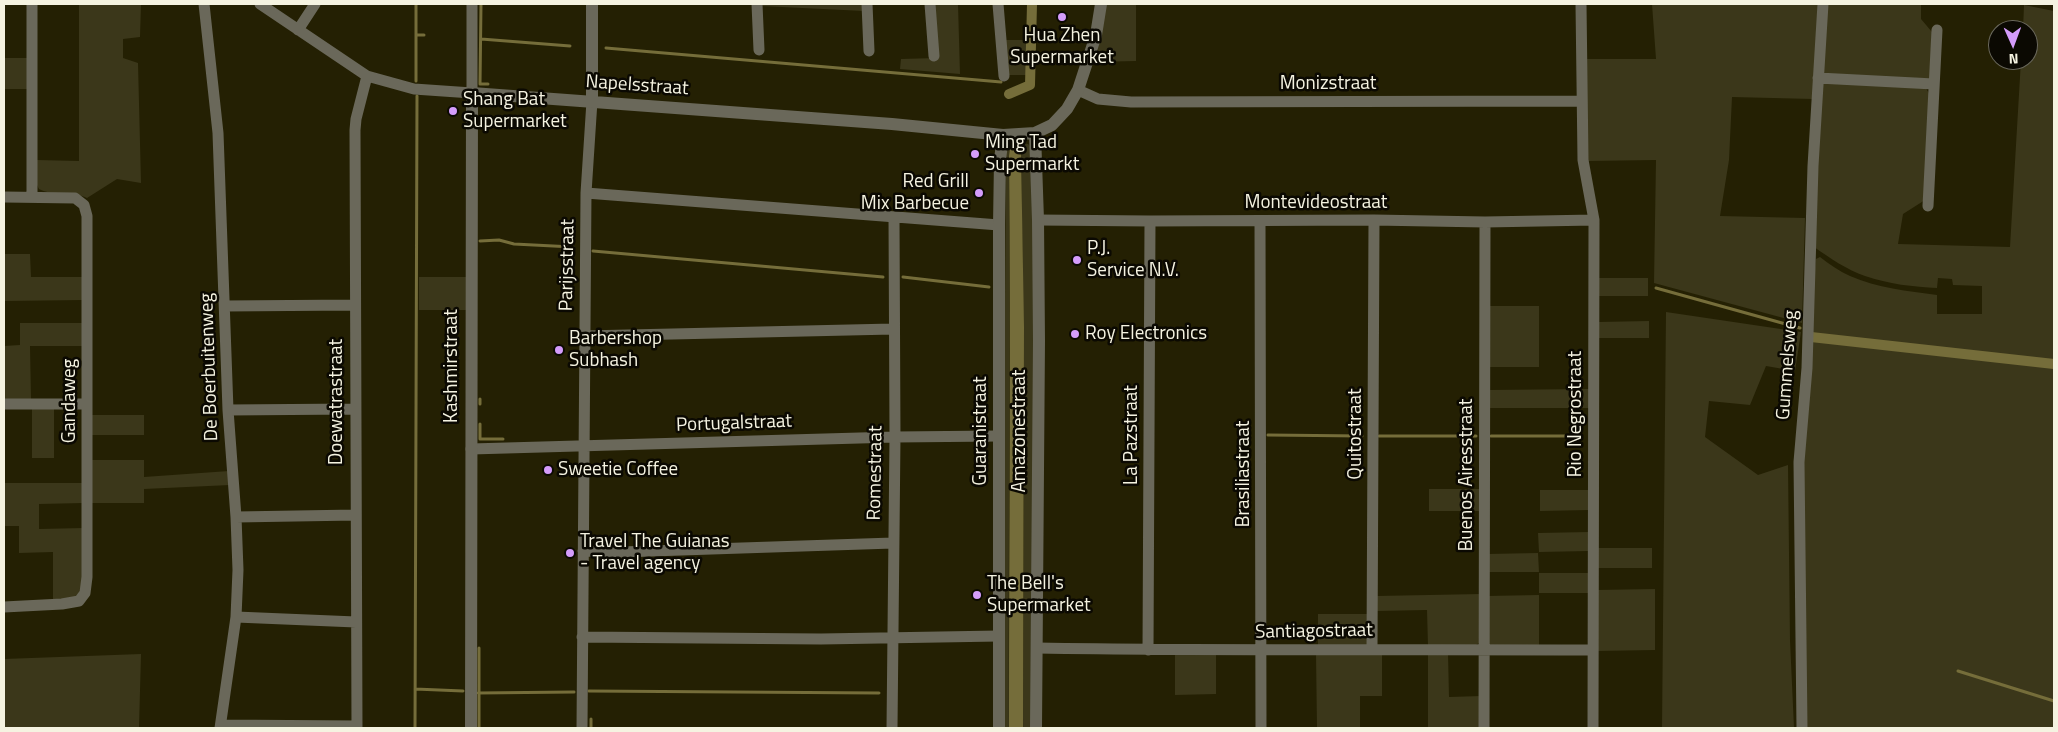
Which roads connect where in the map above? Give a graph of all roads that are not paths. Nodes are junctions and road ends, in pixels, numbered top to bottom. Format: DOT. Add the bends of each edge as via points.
graph roads {
  1 [pos="32,4"];
  2 [pos="204,4"];
  3 [pos="260,4"];
  4 [pos="315,4"];
  5 [pos="472,4"];
  6 [pos="592,4"];
  7 [pos="757,4"];
  8 [pos="867,4"];
  9 [pos="930,4"];
  10 [pos="998,4"];
  11 [pos="1101,4"];
  12 [pos="1581,4"];
  13 [pos="1823,4"];
  14 [pos="298,30"];
  15 [pos="1937,30"];
  16 [pos="759,50"];
  17 [pos="868,51"];
  18 [pos="934,56"];
  19 [pos="367,76"];
  20 [pos="1004,76"];
  21 [pos="1818,78"];
  22 [pos="1934,84"];
  23 [pos="1078,90"];
  24 [pos="472,93"];
  25 [pos="592,101"];
  26 [pos="1581,101"];
  27 [pos="1035,133"];
  28 [pos="1003,135"];
  29 [pos="586,194"];
  30 [pos="32,196"];
  31 [pos="4,197"];
  32 [pos="1928,206"];
  33 [pos="894,218"];
  34 [pos="1038,220"];
  35 [pos="1260,220"];
  36 [pos="1374,220"];
  37 [pos="1594,220"];
  38 [pos="1150,222"];
  39 [pos="1485,222"];
  40 [pos="999,225"];
  41 [pos="355,305"];
  42 [pos="225,306"];
  43 [pos="894,329"];
  44 [pos="584,336"];
  45 [pos="4,404"];
  46 [pos="88,404"];
  47 [pos="354,409"];
  48 [pos="228,410"];
  49 [pos="999,436"];
  50 [pos="894,437"];
  51 [pos="584,446"];
  52 [pos="471,449"];
  53 [pos="356,515"];
  54 [pos="236,517"];
  55 [pos="893,543"];
  56 [pos="583,551"];
  57 [pos="4,607"];
  58 [pos="236,618"];
  59 [pos="356,622"];
  60 [pos="999,636"];
  61 [pos="582,637"];
  62 [pos="893,638"];
  63 [pos="1037,648"];
  64 [pos="1372,649"];
  65 [pos="1148,650"];
  66 [pos="1484,650"];
  67 [pos="1593,650"];
  68 [pos="1262,651"];
  69 [pos="221,726"];
  70 [pos="357,727"];
  71 [pos="471,728"];
  72 [pos="582,728"];
  73 [pos="892,728"];
  74 [pos="999,728"];
  75 [pos="1036,728"];
  76 [pos="1261,728"];
  77 [pos="1484,728"];
  78 [pos="1592,728"];
  79 [pos="1802,728"];
  1 -- 30 [label="street"];
  2 -- 42 [label="street, De Boerbuitenweg" via="218,133"];
  3 -- 14 [label="street, Napelsstraat"];
  4 -- 14 [label="street"];
  5 -- 24 [label="street, Kashmirstraat"];
  6 -- 25 [label="street"];
  7 -- 16 [label="street"];
  8 -- 17 [label="street"];
  9 -- 18 [label="street"];
  10 -- 20 [label="street"];
  11 -- 23 [label="street" via="1096,35"];
  12 -- 26 [label="street, Rio Negrostraat"];
  13 -- 21 [label="street, Gummelsweg"];
  14 -- 19 [label="street, Napelsstraat"];
  15 -- 22 [label="street"];
  19 -- 24 [label="street, Napelsstraat" via="414,88"];
  19 -- 41 [label="street, Doewatrastraat" via="354,130"];
  21 -- 22 [label="street"];
  21 -- 79 [label="street, Gummelsweg" via="1808,351 1799,462"];
  22 -- 32 [label="street"];
  23 -- 26 [label="street, Monizstraat" via="1098,99 1131,102"];
  23 -- 27 [label="street" via="1057,120"];
  24 -- 25 [label="street, Napelsstraat"];
  24 -- 52 [label="street, Kashmirstraat"];
  25 -- 28 [label="street, Napelsstraat"];
  25 -- 29 [label="street, Parijsstraat"];
  26 -- 37 [label="street, Rio Negrostraat" via="1582,160"];
  27 -- 28 [label="street, Napelsstraat"];
  27 -- 34 [label="street, Amazonestraat"];
  28 -- 40 [label="street, Guaranistraat"];
  29 -- 33 [label="street"];
  29 -- 44 [label="street, Parijsstraat"];
  30 -- 31 [label="street, Gandaweg"];
  30 -- 46 [label="street, Gandaweg" via="74,198 84,205 87,216"];
  33 -- 40 [label="street"];
  33 -- 43 [label="street, Romestraat"];
  34 -- 38 [label="street, Montevideostraat"];
  34 -- 63 [label="street, Amazonestraat"];
  35 -- 36 [label="street, Montevideostraat"];
  35 -- 38 [label="street, Montevideostraat"];
  35 -- 68 [label="street, Brasiliastraat"];
  36 -- 39 [label="street, Montevideostraat"];
  36 -- 64 [label="street, Quitostraat"];
  37 -- 39 [label="street, Montevideostraat"];
  37 -- 67 [label="street, Rio Negrostraat"];
  38 -- 65 [label="street, La Pazstraat"];
  39 -- 66 [label="street, Buenos Airesstraat"];
  40 -- 49 [label="street, Guaranistraat"];
  41 -- 42 [label="street"];
  41 -- 47 [label="street, Doewatrastraat"];
  42 -- 48 [label="street, De Boerbuitenweg"];
  43 -- 44 [label="street"];
  43 -- 50 [label="street, Romestraat"];
  44 -- 51 [label="street, Parijsstraat"];
  45 -- 46 [label="street"];
  46 -- 57 [label="street, Gandaweg" via="85,593 79,601 62,604"];
  47 -- 48 [label="street"];
  47 -- 53 [label="street, Doewatrastraat"];
  48 -- 54 [label="street, De Boerbuitenweg"];
  49 -- 50 [label="street, Portugalstraat"];
  49 -- 60 [label="street, Guaranistraat"];
  50 -- 51 [label="street, Portugalstraat"];
  50 -- 55 [label="street, Romestraat"];
  51 -- 52 [label="street, Portugalstraat"];
  51 -- 56 [label="street, Parijsstraat"];
  52 -- 71 [label="street, Kashmirstraat"];
  53 -- 54 [label="street"];
  53 -- 59 [label="street, Doewatrastraat"];
  54 -- 58 [label="street, De Boerbuitenweg"];
  55 -- 56 [label="street"];
  55 -- 62 [label="street, Romestraat"];
  56 -- 61 [label="street, Parijsstraat"];
  58 -- 59 [label="street"];
  58 -- 69 [label="street, De Boerbuitenweg"];
  59 -- 70 [label="street, Doewatrastraat"];
  60 -- 62 [label="street"];
  60 -- 74 [label="street, Guaranistraat"];
  61 -- 62 [label="street"];
  61 -- 72 [label="street, Parijsstraat"];
  62 -- 73 [label="street, Romestraat"];
  63 -- 65 [label="street, Santiagostraat"];
  63 -- 75 [label="street, Amazonestraat"];
  64 -- 66 [label="street, Santiagostraat"];
  64 -- 68 [label="street, Santiagostraat"];
  65 -- 68 [label="street, Santiagostraat"];
  66 -- 67 [label="street, Santiagostraat"];
  66 -- 77 [label="street, Buenos Airesstraat"];
  67 -- 78 [label="street, Rio Negrostraat"];
  68 -- 76 [label="street, Brasiliastraat"];
  69 -- 70 [label="street"];
}
